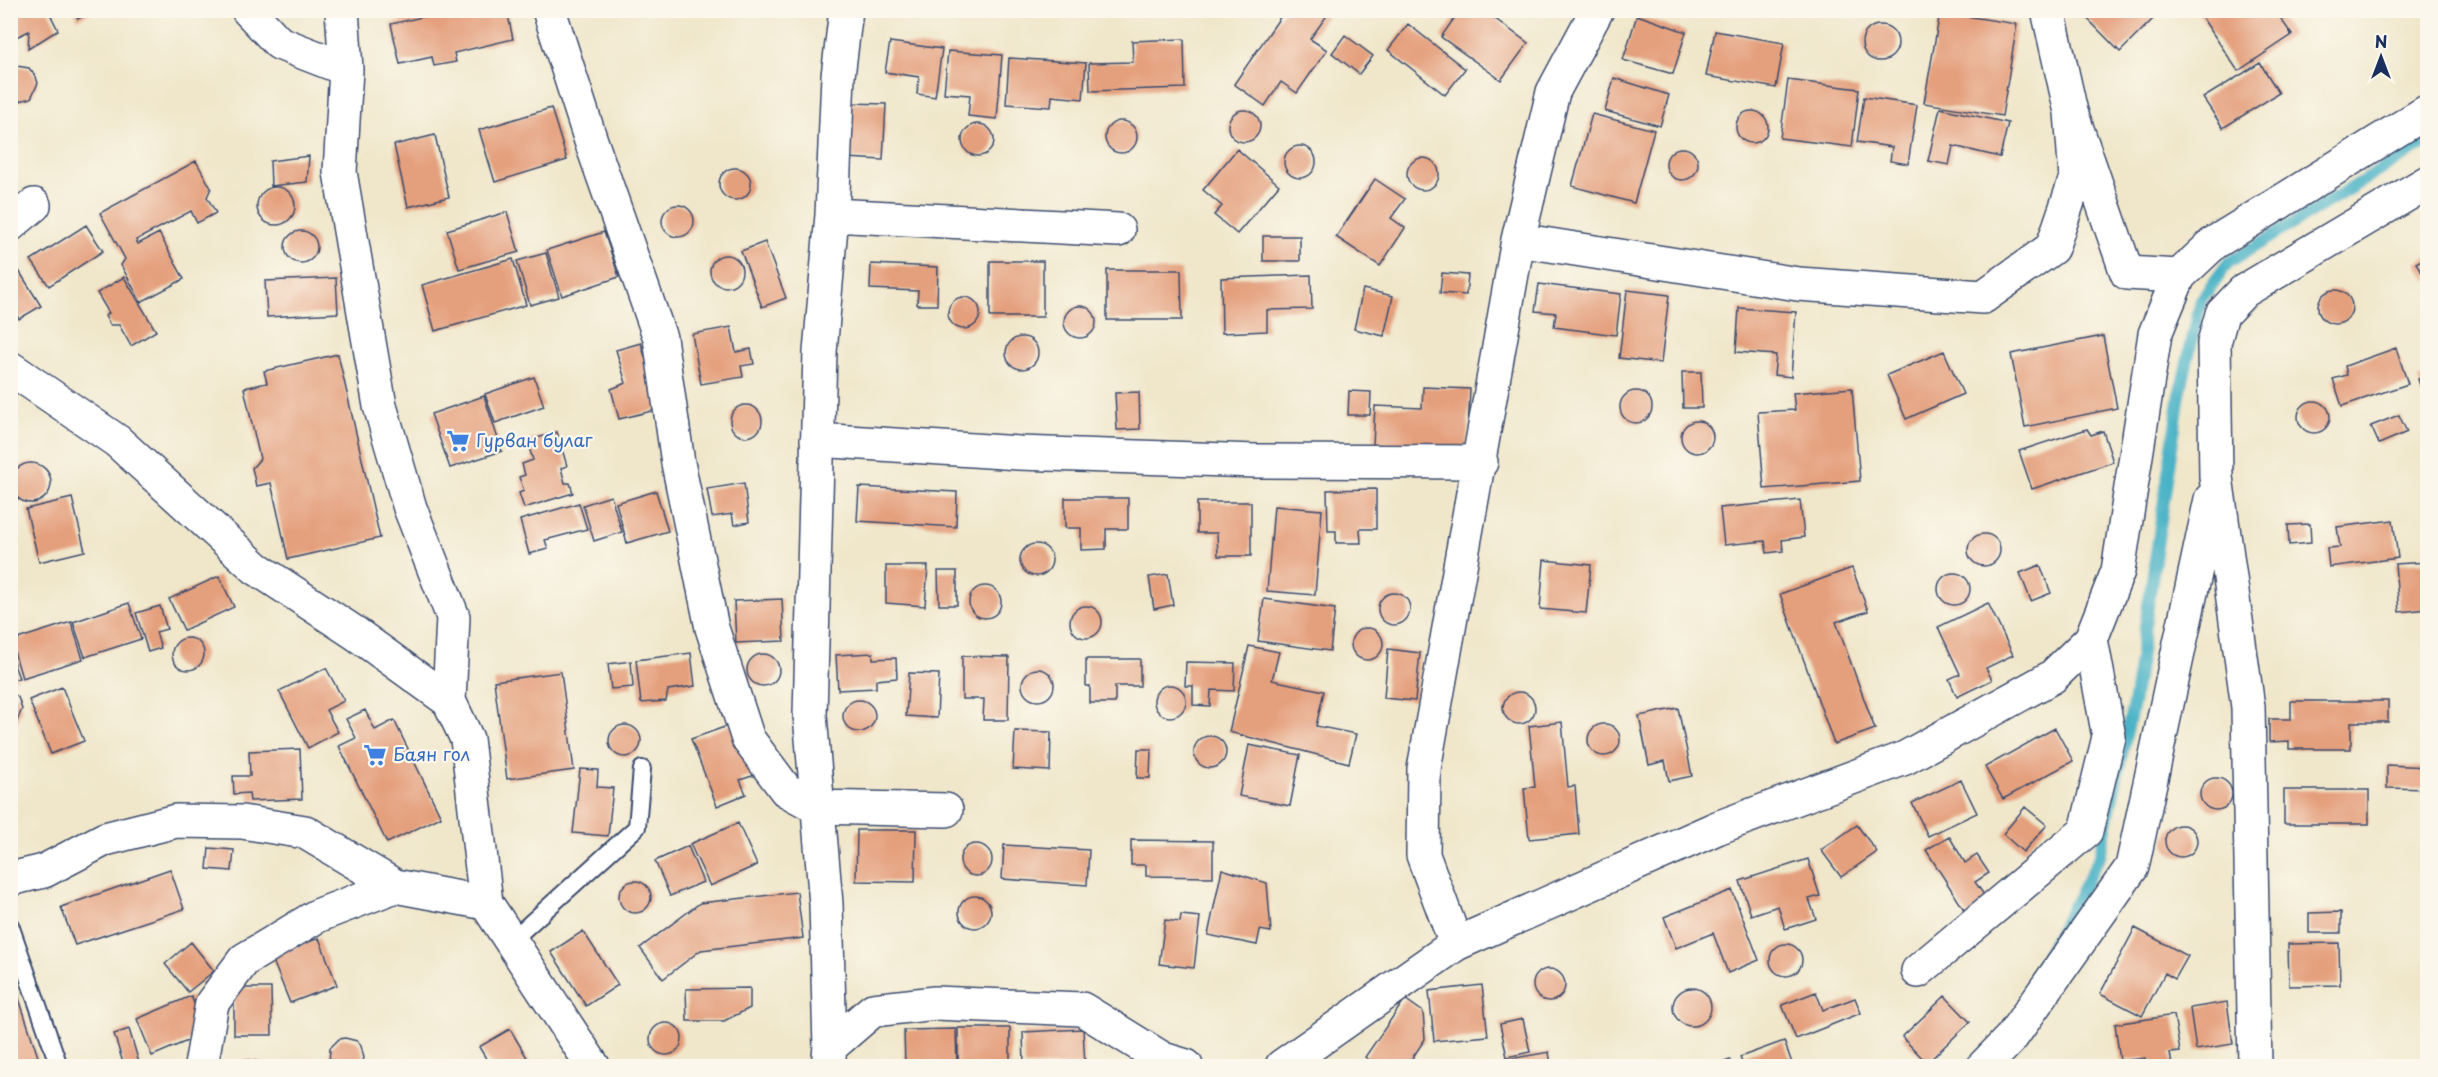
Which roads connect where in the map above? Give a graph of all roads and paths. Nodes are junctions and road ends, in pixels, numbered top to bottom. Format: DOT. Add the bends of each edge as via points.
graph roads {
  1 [pos="248,10"];
  2 [pos="342,10"];
  3 [pos="549,10"];
  4 [pos="846,10"];
  5 [pos="1597,10"];
  6 [pos="2048,10"];
  7 [pos="346,69"];
  8 [pos="2427,111"];
  9 [pos="2071,112"];
  10 [pos="2427,182"];
  11 [pos="832,215"];
  12 [pos="1118,230"];
  13 [pos="1518,240"];
  14 [pos="2179,276"];
  15 [pos="10,368"];
  16 [pos="817,440"];
  17 [pos="1480,462"];
  18 [pos="2216,477"];
  19 [pos="2091,639"];
  20 [pos="449,701"];
  21 [pos="642,770"];
  22 [pos="818,807"];
  23 [pos="946,810"];
  24 [pos="10,879"];
  25 [pos="395,886"];
  26 [pos="486,903"];
  27 [pos="10,925"];
  28 [pos="511,941"];
  29 [pos="1456,944"];
  30 [pos="1918,971"];
  31 [pos="829,1057"];
  32 [pos="59,1066"];
  33 [pos="201,1066"];
  34 [pos="593,1066"];
  35 [pos="1186,1066"];
  36 [pos="1282,1066"];
  37 [pos="1984,1066"];
  38 [pos="2255,1066"];
  1 -- 7 [label="street" via="279,43"];
  2 -- 7 [label="street"];
  3 -- 22 [label="street" via="660,338 678,463 712,628 748,739 786,790"];
  4 -- 11 [label="street" via="838,76"];
  5 -- 13 [label="street" via="1553,92"];
  6 -- 9 [label="street"];
  7 -- 20 [label="street" via="340,172 380,406 410,508 453,617"];
  8 -- 14 [label="street" via="2214,243"];
  9 -- 13 [label="street" via="2076,178 2052,249 1983,297 1798,284"];
  9 -- 14 [label="street" via="2127,273"];
  10 -- 18 [label="street" via="2244,291 2222,314 2214,343"];
  11 -- 12 [label="street"];
  11 -- 16 [label="street"];
  13 -- 17 [label="street"];
  14 -- 19 [label="street" via="2155,333 2118,571"];
  15 -- 20 [label="street" via="117,441 256,568"];
  16 -- 17 [label="street" via="1019,453 1257,461"];
  16 -- 22 [label="street" via="810,716"];
  17 -- 29 [label="street" via="1424,769 1423,855"];
  18 -- 37 [label="street" via="2132,867 2011,1038"];
  18 -- 38 [label="street" via="2248,707"];
  19 -- 29 [label="street" via="2052,677 1905,758 1717,828"];
  19 -- 30 [label="street" via="2109,737 2086,831"];
  20 -- 26 [label="street" via="467,739"];
  21 -- 28 [label="lane" via="637,827"];
  22 -- 23 [label="street"];
  22 -- 31 [label="street" via="826,904"];
  24 -- 25 [label="street" via="44,871 105,839 176,821 242,822 305,832"];
  25 -- 26 [label="street"];
  25 -- 33 [label="street" via="317,916 244,960 212,1003"];
  26 -- 28 [label="street"];
  27 -- 32 [label="lane"];
  28 -- 34 [label="street"];
  29 -- 36 [label="street"];
  31 -- 35 [label="street" via="873,1010 935,1003 1082,1009 1163,1059"];
}
